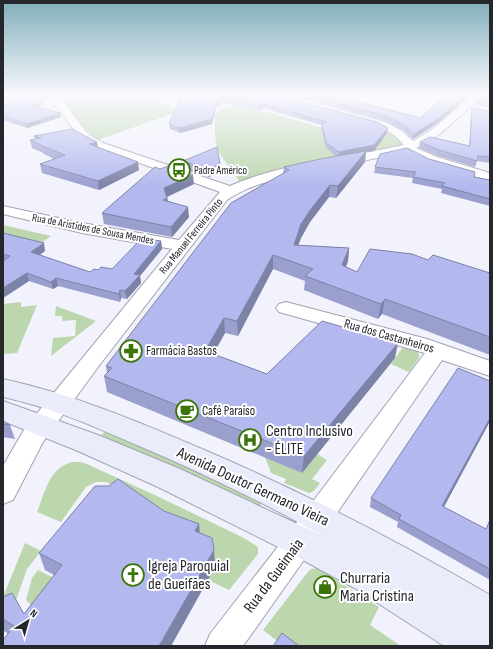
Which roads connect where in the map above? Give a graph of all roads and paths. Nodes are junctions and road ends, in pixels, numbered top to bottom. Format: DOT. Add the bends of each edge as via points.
graph roads {
  1 [pos="77,126"];
  2 [pos="385,126"];
  3 [pos="443,126"];
  4 [pos="408,146"];
  5 [pos="490,177"];
  6 [pos="230,191"];
  7 [pos="3,210"];
  8 [pos="183,246"];
  9 [pos="286,308"];
  10 [pos="438,350"];
  11 [pos="490,369"];
  12 [pos="3,388"];
  13 [pos="3,411"];
  14 [pos="51,414"];
  15 [pos="3,492"];
  16 [pos="309,529"];
  17 [pos="490,615"];
  18 [pos="222,646"];
  19 [pos="478,646"];
  1 -- 6 [label="street" via="84,136 99,145"];
  2 -- 4 [label="street" via="398,133"];
  3 -- 4 [label="street, Rua Manuel Ferreira Pinto" via="422,141"];
  4 -- 5 [label="street" via="433,160"];
  4 -- 6 [label="street, Rua Manuel Ferreira Pinto" via="382,154 254,181"];
  6 -- 8 [label="street, Rua Manuel Ferreira Pinto" via="211,209"];
  7 -- 8 [label="street, Rua de Aristides de Sousa Mendes" via="82,228"];
  8 -- 14 [label="street, Rua Manuel Ferreira Pinto"];
  9 -- 10 [label="street, Rua dos Castanheiros"];
  10 -- 11 [label="street, Rua dos Castanheiros"];
  10 -- 16 [label="street, Rua da Gueimaia"];
  12 -- 14 [label="main road, Avenida Doutor Germano Vieira"];
  13 -- 14 [label="main road, Avenida Doutor Germano Vieira"];
  14 -- 15 [label="street, Rua Manuel Ferreira Pinto" via="21,457"];
  14 -- 16 [label="main road, Avenida Doutor Germano Vieira" via="109,421 200,460 276,495"];
  16 -- 17 [label="main road, Avenida Doutor Germano Vieira" via="419,572"];
  16 -- 18 [label="street, Rua da Gueimaia"];
  16 -- 19 [label="main road, Avenida Doutor Germano Vieira" via="368,577"];
}
